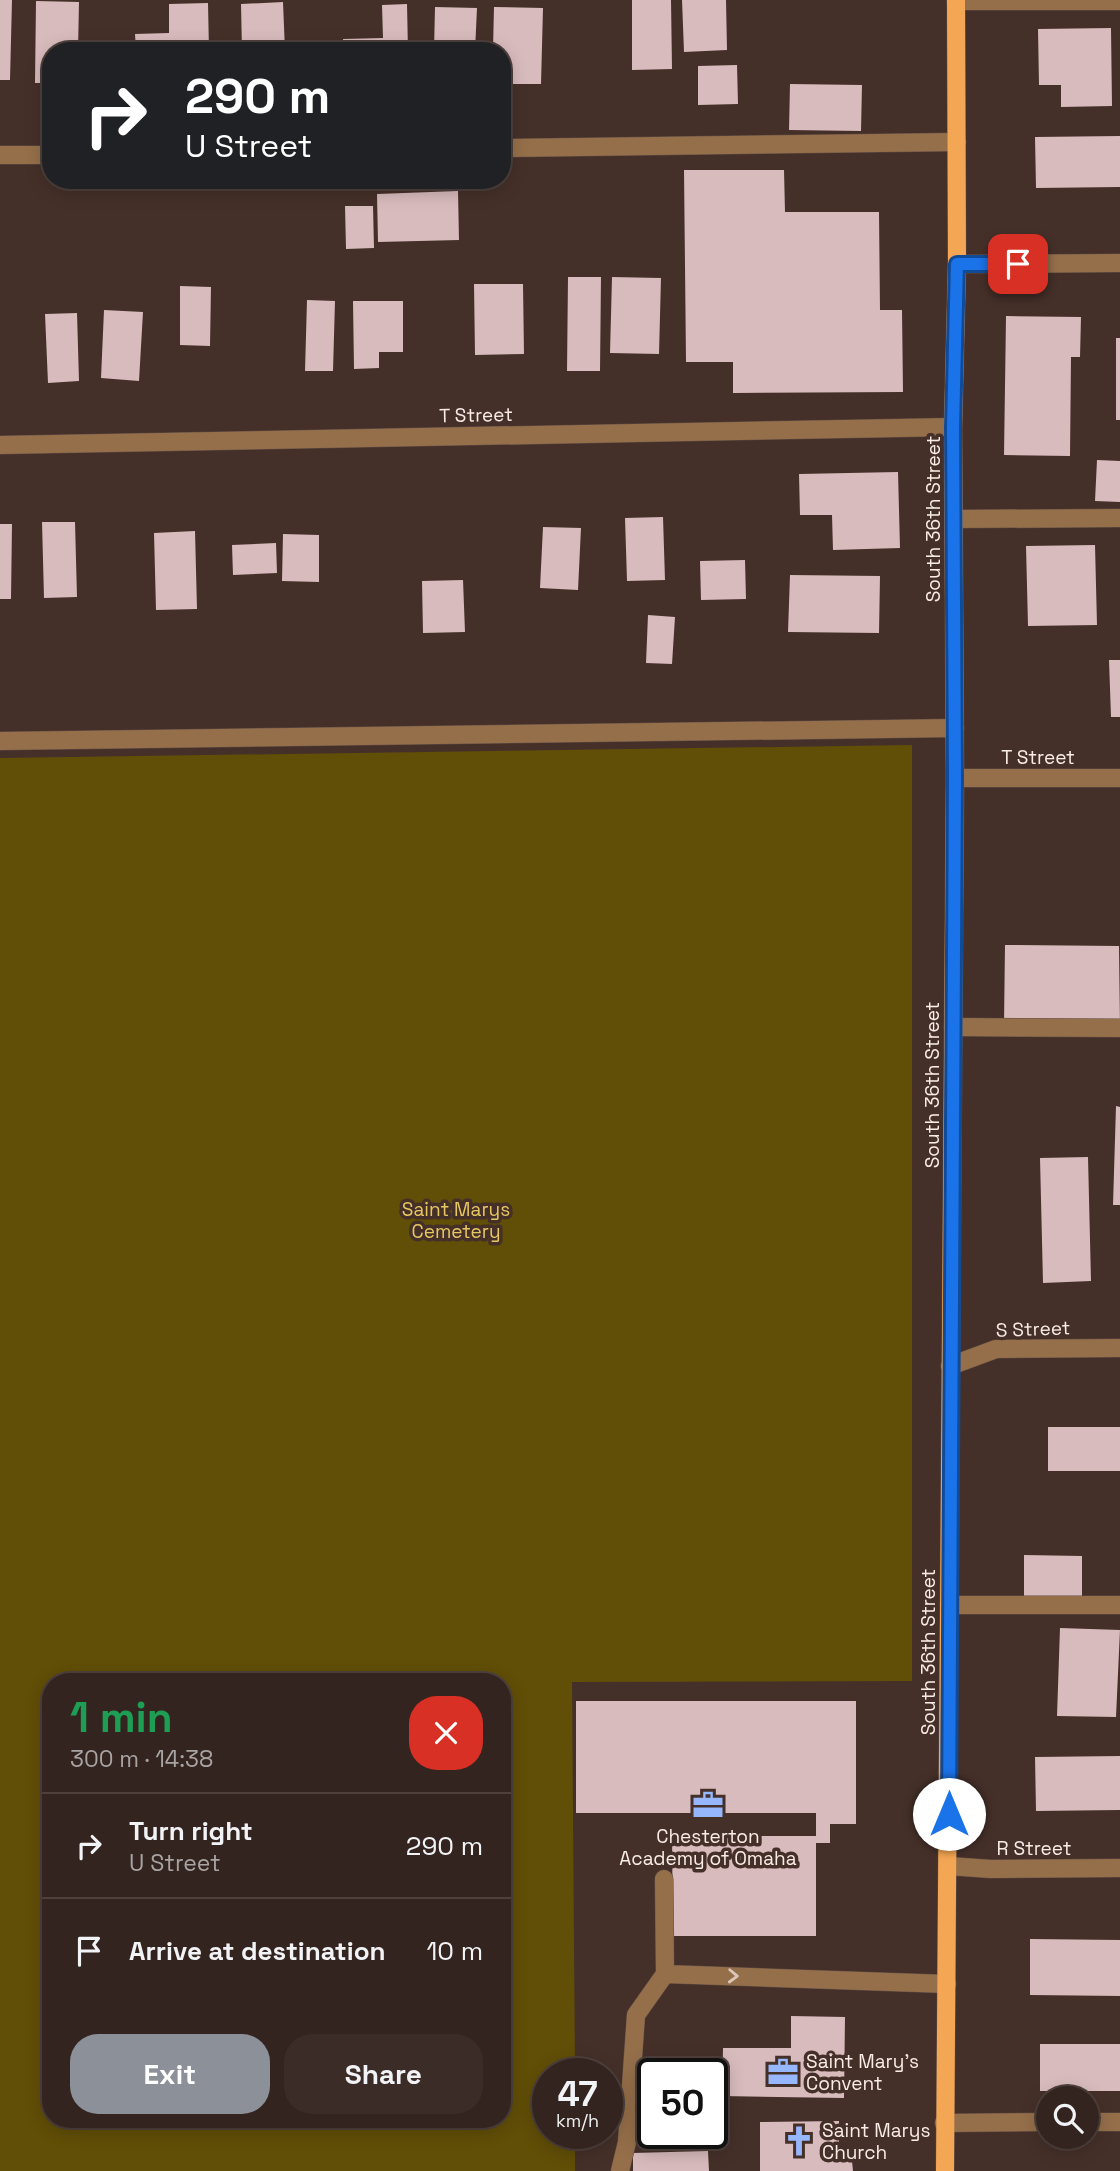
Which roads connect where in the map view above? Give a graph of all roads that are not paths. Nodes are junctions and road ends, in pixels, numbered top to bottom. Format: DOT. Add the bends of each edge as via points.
graph roads {
  1 [pos="956,1"];
  2 [pos="1120,1"];
  3 [pos="957,142"];
  4 [pos="511,148"];
  5 [pos="0,155"];
  6 [pos="42,155"];
  7 [pos="1120,263"];
  8 [pos="957,264"];
  9 [pos="953,427"];
  10 [pos="0,445"];
  11 [pos="1120,518"];
  12 [pos="954,519"];
  13 [pos="955,728"];
  14 [pos="0,741"];
  15 [pos="955,778"];
  16 [pos="1120,778"];
  17 [pos="953,1027"];
  18 [pos="1120,1028"];
  19 [pos="1120,1348"];
  20 [pos="950,1366"];
  21 [pos="949,1605"];
  22 [pos="1120,1605"];
  23 [pos="948,1866"];
  24 [pos="1120,1868"];
  25 [pos="664,1879"];
  26 [pos="665,1974"];
  27 [pos="947,1984"];
  28 [pos="1036,2122"];
  29 [pos="1099,2122"];
  30 [pos="1120,2122"];
  31 [pos="944,2123"];
  32 [pos="620,2171"];
  33 [pos="945,2171"];
  1 -- 2 [label="street"];
  1 -- 3 [label="main road, South 36th Street"];
  3 -- 4 [label="street"];
  3 -- 8 [label="main road, South 36th Street"];
  5 -- 6 [label="street"];
  7 -- 8 [label="street"];
  8 -- 9 [label="main road, South 36th Street"];
  9 -- 10 [label="street, T Street"];
  9 -- 12 [label="main road, South 36th Street"];
  11 -- 12 [label="street"];
  12 -- 13 [label="main road, South 36th Street"];
  13 -- 14 [label="street"];
  13 -- 15 [label="main road, South 36th Street"];
  15 -- 16 [label="street, T Street"];
  15 -- 17 [label="main road, South 36th Street"];
  17 -- 18 [label="street"];
  17 -- 20 [label="main road, South 36th Street"];
  19 -- 20 [label="street, S Street" via="996,1349"];
  20 -- 21 [label="main road, South 36th Street"];
  21 -- 22 [label="street"];
  21 -- 23 [label="main road, South 36th Street"];
  23 -- 24 [label="street, R Street"];
  23 -- 27 [label="main road, South 36th Street"];
  25 -- 26 [label="street"];
  26 -- 27 [label="street, one-way"];
  26 -- 32 [label="street" via="636,2015 627,2142"];
  27 -- 31 [label="main road, South 36th Street"];
  28 -- 31 [label="street"];
  29 -- 30 [label="street"];
  31 -- 33 [label="main road, South 36th Street"];
}
